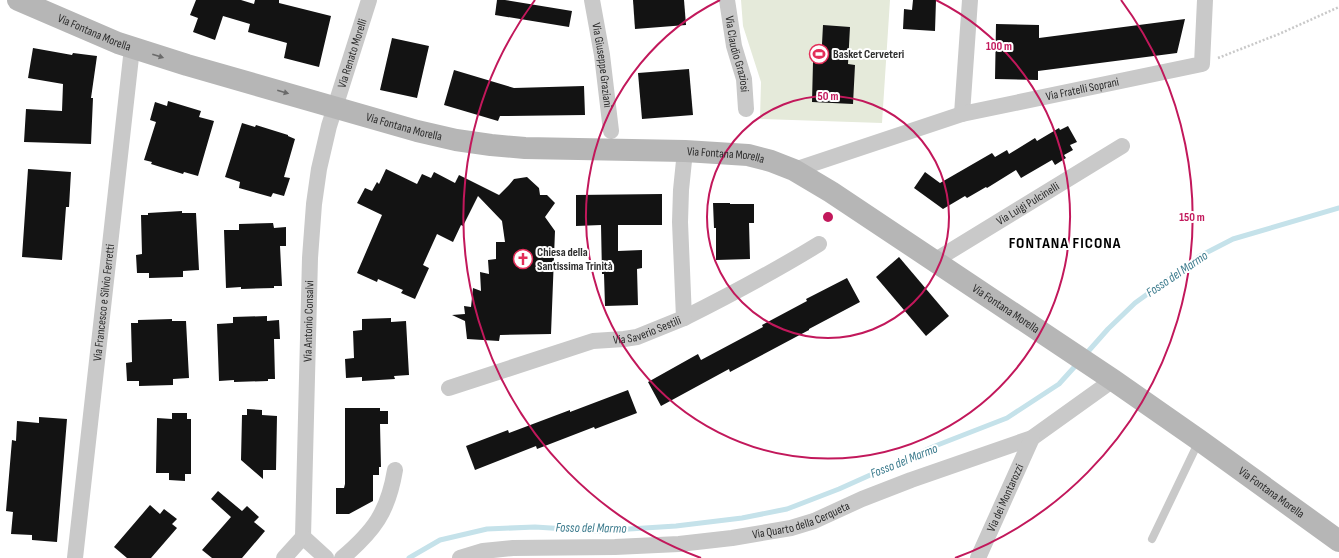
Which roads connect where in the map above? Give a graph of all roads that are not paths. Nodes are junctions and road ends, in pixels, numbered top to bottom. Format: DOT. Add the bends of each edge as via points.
graph roads {
  1 [pos="18,0"];
  2 [pos="369,0"];
  3 [pos="592,0"];
  4 [pos="727,0"];
  5 [pos="970,0"];
  6 [pos="1205,0"];
  7 [pos="132,48"];
  8 [pos="335,107"];
  9 [pos="746,109"];
  10 [pos="962,114"];
  11 [pos="611,131"];
  12 [pos="1122,146"];
  13 [pos="685,151"];
  14 [pos="794,170"];
  15 [pos="819,244"];
  16 [pos="934,261"];
  17 [pos="684,318"];
  18 [pos="1106,376"];
  19 [pos="449,388"];
  20 [pos="1032,438"];
  21 [pos="1199,440"];
  22 [pos="395,470"];
  23 [pos="303,537"];
  24 [pos="1152,539"];
  25 [pos="1339,540"];
  26 [pos="75,558"];
  27 [pos="284,558"];
  28 [pos="326,558"];
  29 [pos="342,558"];
  30 [pos="460,558"];
  31 [pos="978,558"];
  1 -- 7 [label="street, Via Fontana Morella"];
  2 -- 8 [label="street, Via Renato Morelli"];
  3 -- 11 [label="street, Via Giuseppe Graziani" via="602,55"];
  4 -- 9 [label="street, Via Claudio Graziosi" via="734,46 744,79"];
  5 -- 10 [label="street"];
  6 -- 10 [label="street, Via Fratelli Soprani" via="1202,58"];
  7 -- 8 [label="street, Via Fontana Morella, one-way"];
  7 -- 26 [label="street, Via Francesco e Silvio Ferretti"];
  8 -- 13 [label="street, Via Fontana Morella" via="431,135 484,144 525,148"];
  8 -- 23 [label="street, Via Antonio Consalvi" via="319,169 311,240"];
  10 -- 14 [label="street, Via Fratelli Soprani"];
  12 -- 16 [label="street, Via Luigi Pulcinelli"];
  13 -- 14 [label="street, Via Fontana Morella" via="748,155"];
  13 -- 17 [label="street, Via Saverio Sestili" via="680,222"];
  14 -- 16 [label="street, Via Fontana Morella"];
  15 -- 17 [label="street" via="771,273"];
  16 -- 18 [label="street, Via Fontana Morella"];
  17 -- 19 [label="street, Via Saverio Sestili" via="637,337 593,341"];
  18 -- 20 [label="street, Via Quarto della Cerqueta"];
  18 -- 21 [label="street, Via Fontana Morella"];
  20 -- 30 [label="street, Via Quarto della Cerqueta" via="911,480 802,525 778,531 655,545 483,551"];
  20 -- 31 [label="street, Via dei Montarozzi"];
  21 -- 24 [label="lane"];
  21 -- 25 [label="street, Via Fontana Morella"];
  22 -- 29 [label="street" via="391,491 377,522"];
  23 -- 27 [label="street"];
  23 -- 28 [label="street"];
}
